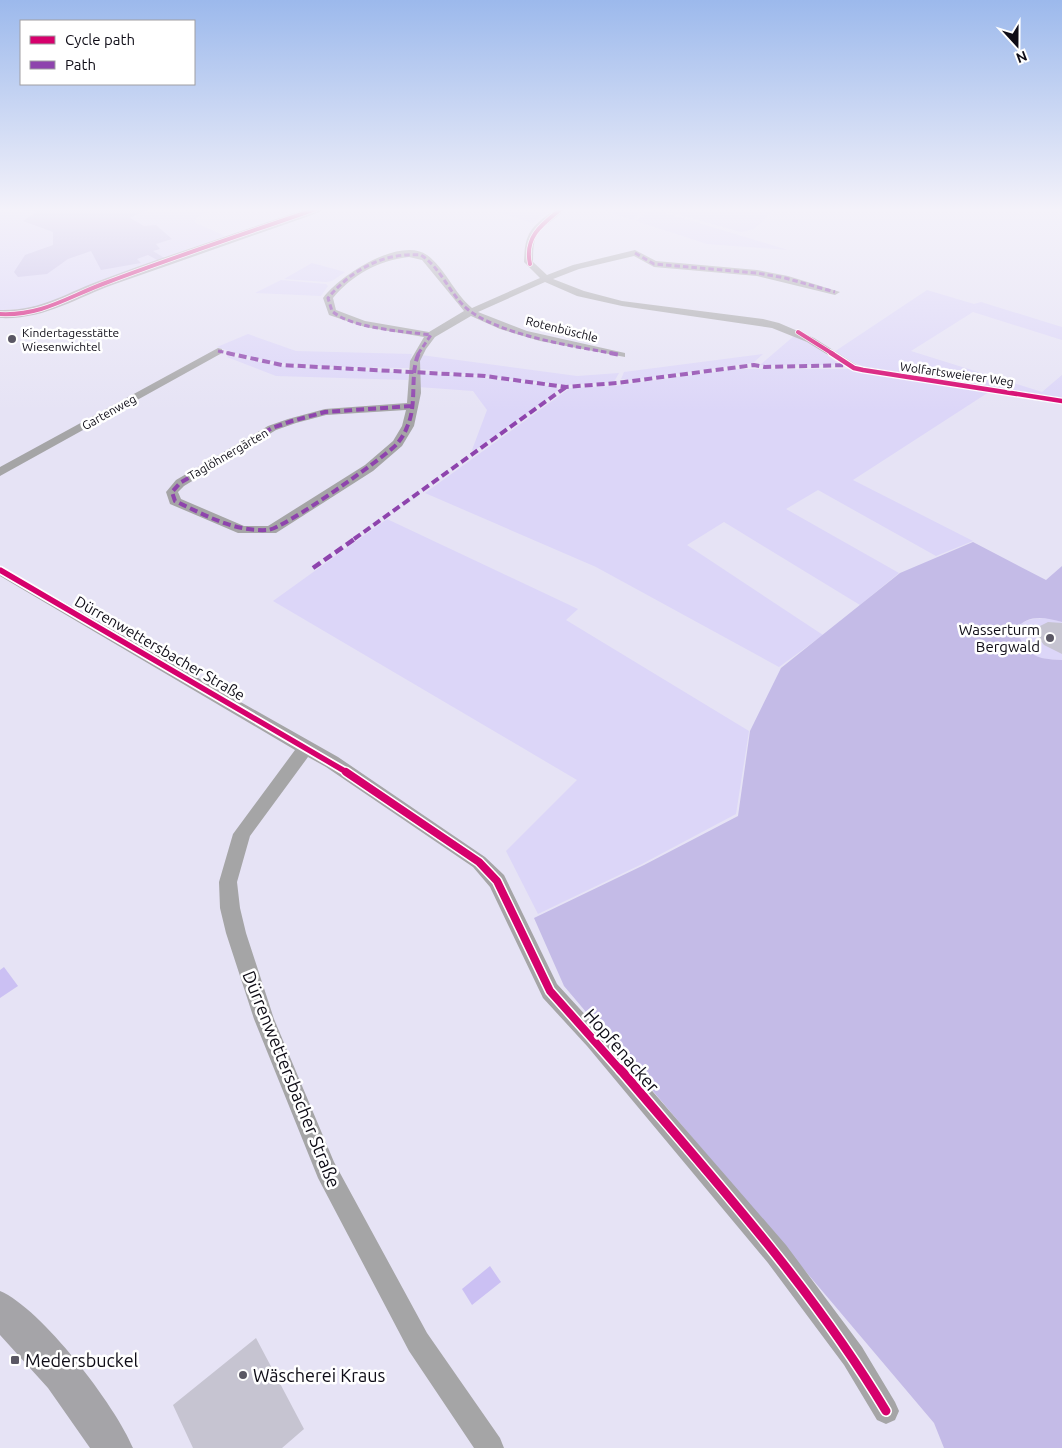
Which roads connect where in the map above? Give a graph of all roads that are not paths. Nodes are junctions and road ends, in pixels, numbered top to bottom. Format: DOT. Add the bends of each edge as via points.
graph roads {
  1 [pos="123,277"];
  2 [pos="348,277"];
  3 [pos="441,277"];
  4 [pos="549,277"];
  5 [pos="776,277"];
  6 [pos="545,278"];
  7 [pos="835,292"];
  8 [pos="470,312"];
  9 [pos="0,314"];
  10 [pos="431,335"];
  11 [pos="218,351"];
  12 [pos="621,355"];
  13 [pos="1062,401"];
  14 [pos="412,406"];
  15 [pos="0,472"];
  16 [pos="0,570"];
  17 [pos="306,749"];
  18 [pos="0,1309"];
  19 [pos="886,1411"];
  20 [pos="113,1448"];
  21 [pos="490,1448"];
  1 -- 9 [label="street" via="40,312"];
  2 -- 10 [label="street, Rotenbüschle" via="328,298 330,307 340,316"];
  3 -- 8 [label="street, Rotenbüschle"];
  4 -- 6 [label="street, Taglöhnergärten"];
  5 -- 7 [label="street, Taglöhnergärten"];
  6 -- 8 [label="street, Taglöhnergärten"];
  6 -- 13 [label="street, Wolfartsweierer Weg" via="574,292 604,301 762,322 798,332 850,365 868,372"];
  8 -- 10 [label="street, Taglöhnergärten"];
  8 -- 12 [label="street, Rotenbüschle" via="514,330 575,347"];
  10 -- 14 [label="street, Taglöhnergärten" via="415,361"];
  11 -- 15 [label="street, Gartenweg"];
  14 -- 14 [label="street, Taglöhnergärten" via="408,426 385,456 271,530 244,530 175,501 172,492 184,480 272,428 325,412"];
  16 -- 17 [label="street, Dürrenwettersbacher Straße"];
  17 -- 19 [label="street, Hopfenacker" via="332,762 479,862 497,881 550,991 777,1254 852,1356"];
  17 -- 21 [label="street, Dürrenwettersbacher Straße" via="242,834 228,882 236,933 264,1019 326,1170 418,1342"];
  18 -- 20 [label="street" via="35,1341 59,1369"];
}
